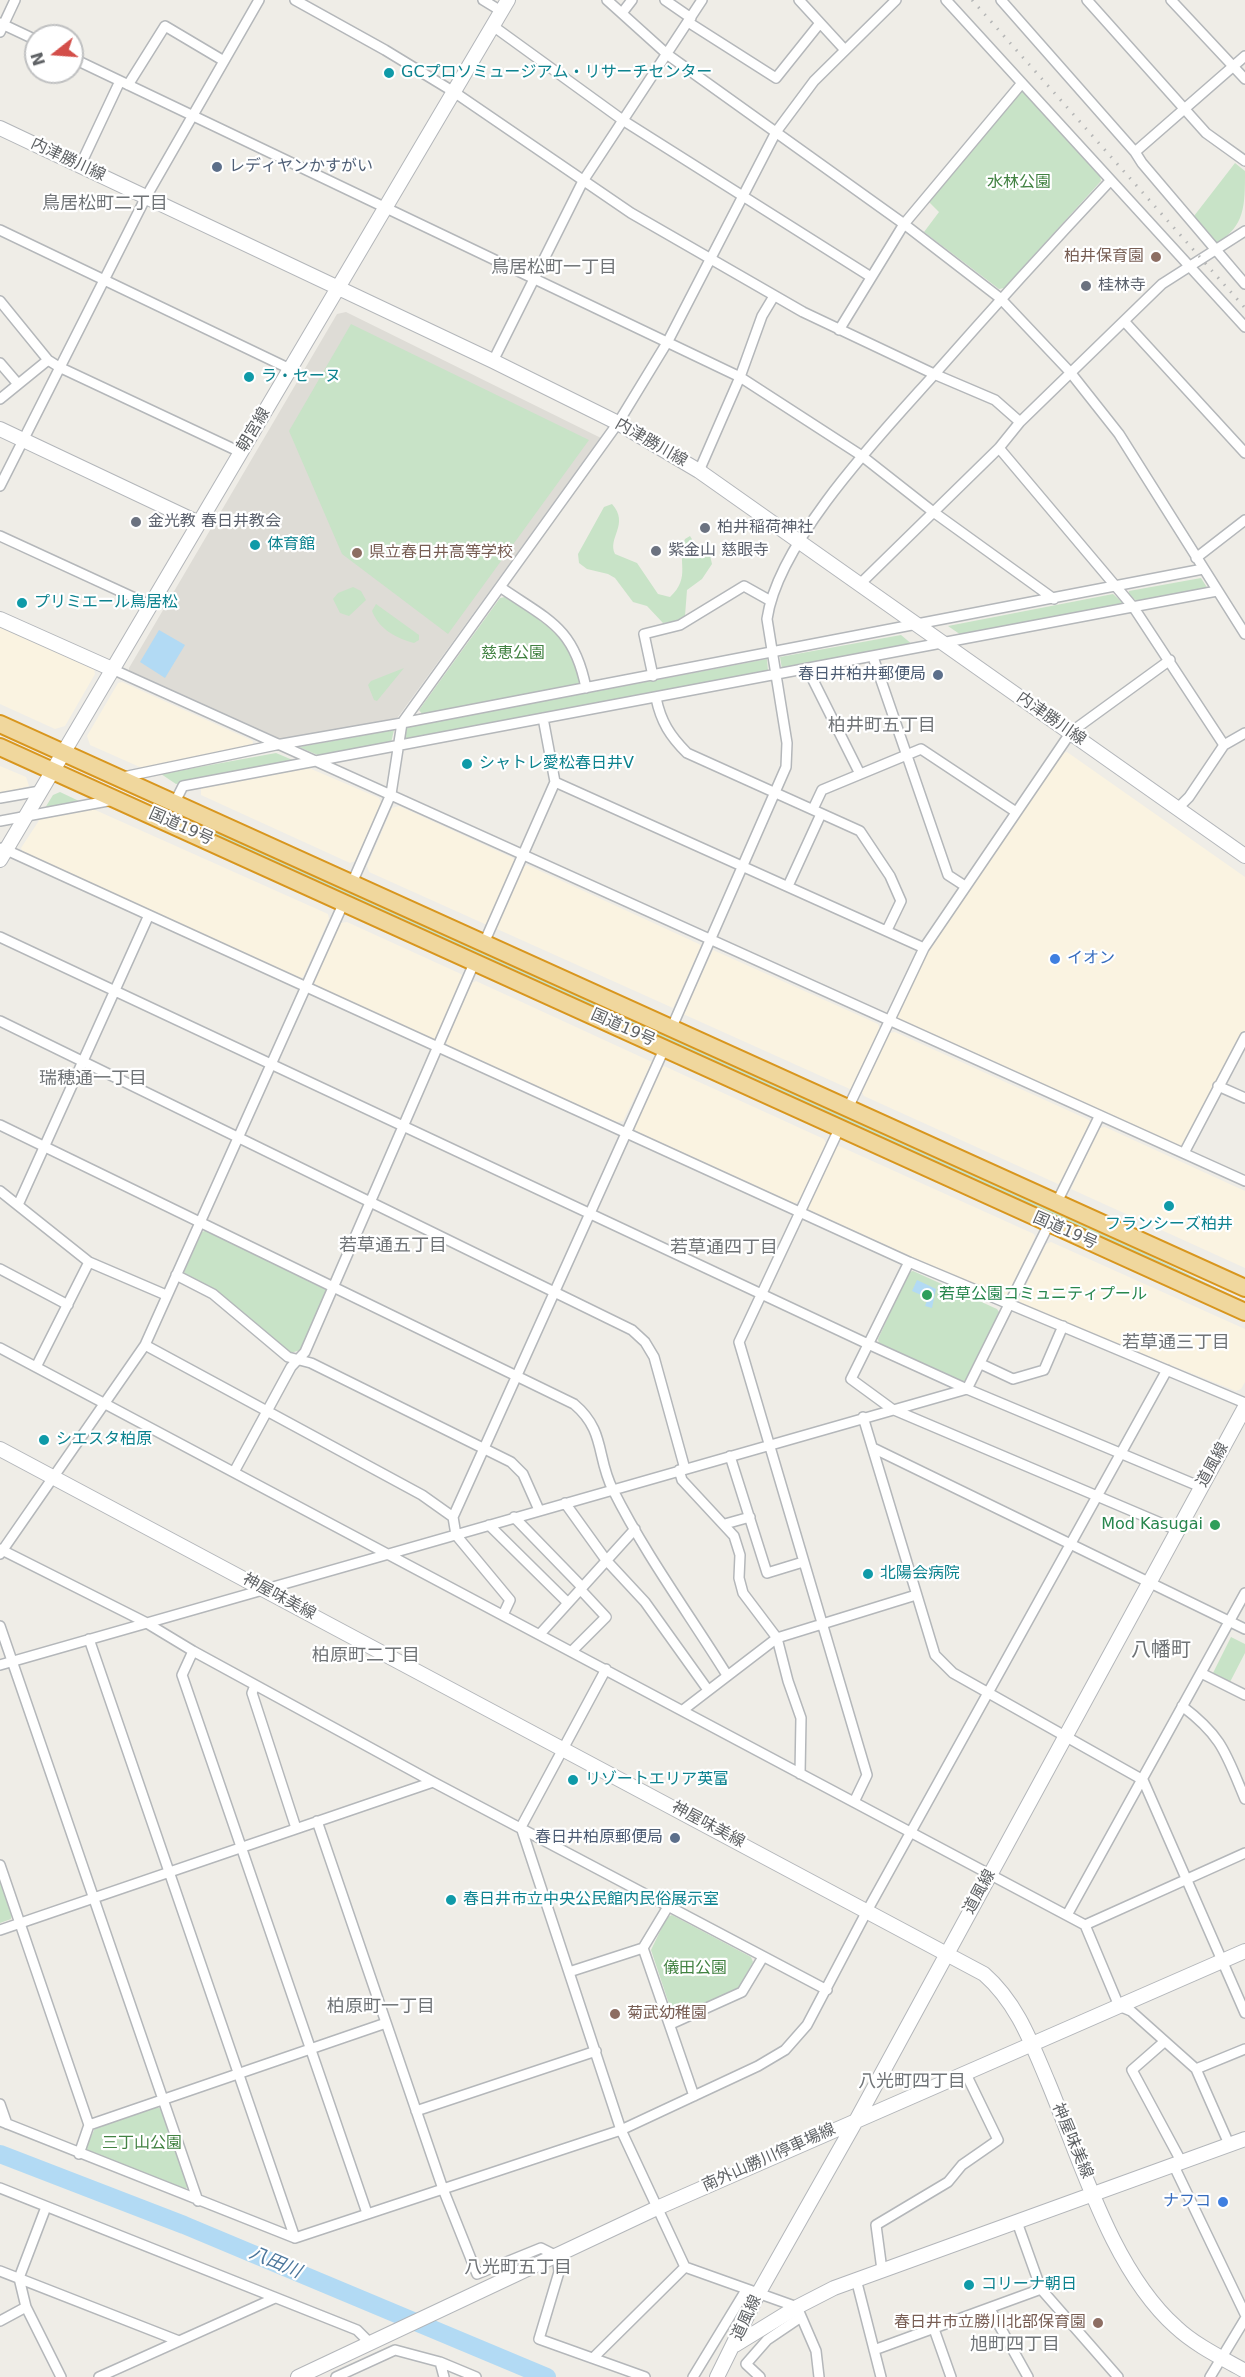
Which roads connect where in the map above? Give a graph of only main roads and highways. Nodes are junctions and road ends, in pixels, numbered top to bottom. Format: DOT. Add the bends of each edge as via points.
graph roads {
  1 [pos="505,5"];
  2 [pos="0,128"];
  3 [pos="338,289"];
  4 [pos="0,429"];
  5 [pos="199,523"];
  6 [pos="0,619"];
  7 [pos="112,669"];
  8 [pos="0,724"];
  9 [pos="0,747"];
  10 [pos="63,753"];
  11 [pos="51,770"];
  12 [pos="2,852"];
  13 [pos="1245,856"];
  14 [pos="1245,1288"];
  15 [pos="1245,1312"];
  16 [pos="1245,1405"];
  17 [pos="0,1449"];
  18 [pos="1245,1951"];
  19 [pos="947,1953"];
  20 [pos="1032,2043"];
  21 [pos="857,2119"];
  22 [pos="1245,2139"];
  23 [pos="1094,2193"];
  24 [pos="735,2345"];
  25 [pos="1245,2371"];
  26 [pos="298,2377"];
  27 [pos="717,2377"];
  1 -- 3 [label="main road, 朝宮線"];
  2 -- 3 [label="main road, 内津勝川線"];
  3 -- 5 [label="main road, 朝宮線"];
  3 -- 13 [label="main road, 内津勝川線" via="618,423 699,471"];
  4 -- 5 [label="main road"];
  5 -- 7 [label="main road, 朝宮線"];
  6 -- 7 [label="main road"];
  7 -- 10 [label="main road, 朝宮線"];
  8 -- 10 [label="highway, 国道19号"];
  9 -- 11 [label="highway, 国道19号"];
  10 -- 11 [label="main road, 朝宮線"];
  10 -- 14 [label="highway, 国道19号"];
  11 -- 12 [label="main road, 朝宮線"];
  11 -- 15 [label="highway, 国道19号"];
  16 -- 19 [label="main road, 道風線"];
  17 -- 19 [label="main road, 神屋味美線"];
  18 -- 20 [label="main road, 南外山勝川停車場線"];
  19 -- 20 [label="main road, 神屋味美線" via="995,1983 1015,2008"];
  19 -- 21 [label="main road, 道風線"];
  20 -- 21 [label="main road, 南外山勝川停車場線"];
  20 -- 23 [label="main road, 神屋味美線"];
  21 -- 24 [label="main road, 道風線" via="752,2292"];
  21 -- 26 [label="main road, 南外山勝川停車場線" via="657,2208"];
  22 -- 23 [label="main road"];
  23 -- 24 [label="main road" via="856,2279"];
  23 -- 25 [label="main road, 神屋味美線" via="1122,2260 1145,2294 1178,2329"];
  24 -- 27 [label="main road, 道風線"];
}
